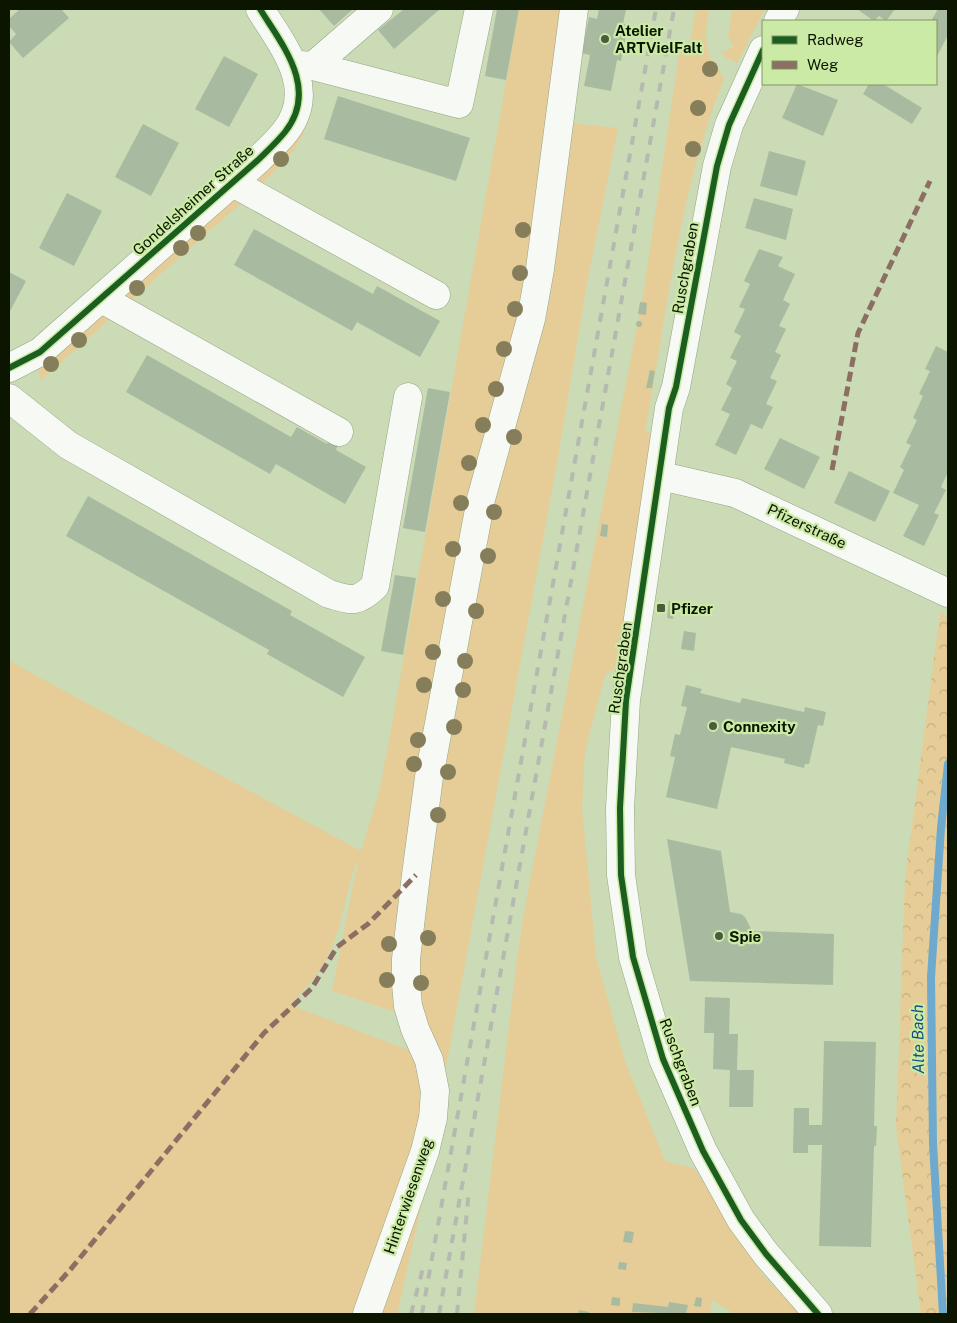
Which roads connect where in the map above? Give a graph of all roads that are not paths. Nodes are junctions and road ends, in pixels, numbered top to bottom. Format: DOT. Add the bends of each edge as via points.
graph roads {
  1 [pos="260,9"];
  2 [pos="379,9"];
  3 [pos="480,9"];
  4 [pos="574,9"];
  5 [pos="785,9"];
  6 [pos="779,20"];
  7 [pos="762,52"];
  8 [pos="304,65"];
  9 [pos="233,183"];
  10 [pos="436,295"];
  11 [pos="102,299"];
  12 [pos="9,368"];
  13 [pos="9,398"];
  14 [pos="408,398"];
  15 [pos="339,432"];
  16 [pos="660,476"];
  17 [pos="948,591"];
  18 [pos="367,1314"];
  19 [pos="818,1314"];
  1 -- 8 [label="street, Gondelsheimer Straße"];
  2 -- 8 [label="street"];
  3 -- 8 [label="street" via="459,104"];
  4 -- 18 [label="street, Hinterwiesenweg" via="531,319 481,499 429,777 406,959 408,1006 429,1060 435,1091 433,1118 426,1151"];
  5 -- 6 [label="street"];
  7 -- 16 [label="street, Ruschgraben" via="729,125 717,166"];
  8 -- 9 [label="street, Gondelsheimer Straße" via="294,119 279,139"];
  9 -- 10 [label="street"];
  9 -- 11 [label="street, Gondelsheimer Straße"];
  11 -- 12 [label="street, Gondelsheimer Straße" via="40,352"];
  11 -- 15 [label="street"];
  13 -- 14 [label="street" via="68,445 329,594 350,600 363,598 375,586"];
  16 -- 17 [label="street, Pfizerstraße" via="735,493"];
  16 -- 19 [label="street, Ruschgraben" via="626,700 620,808 621,876 633,957 663,1059 703,1151 741,1220"];
}
